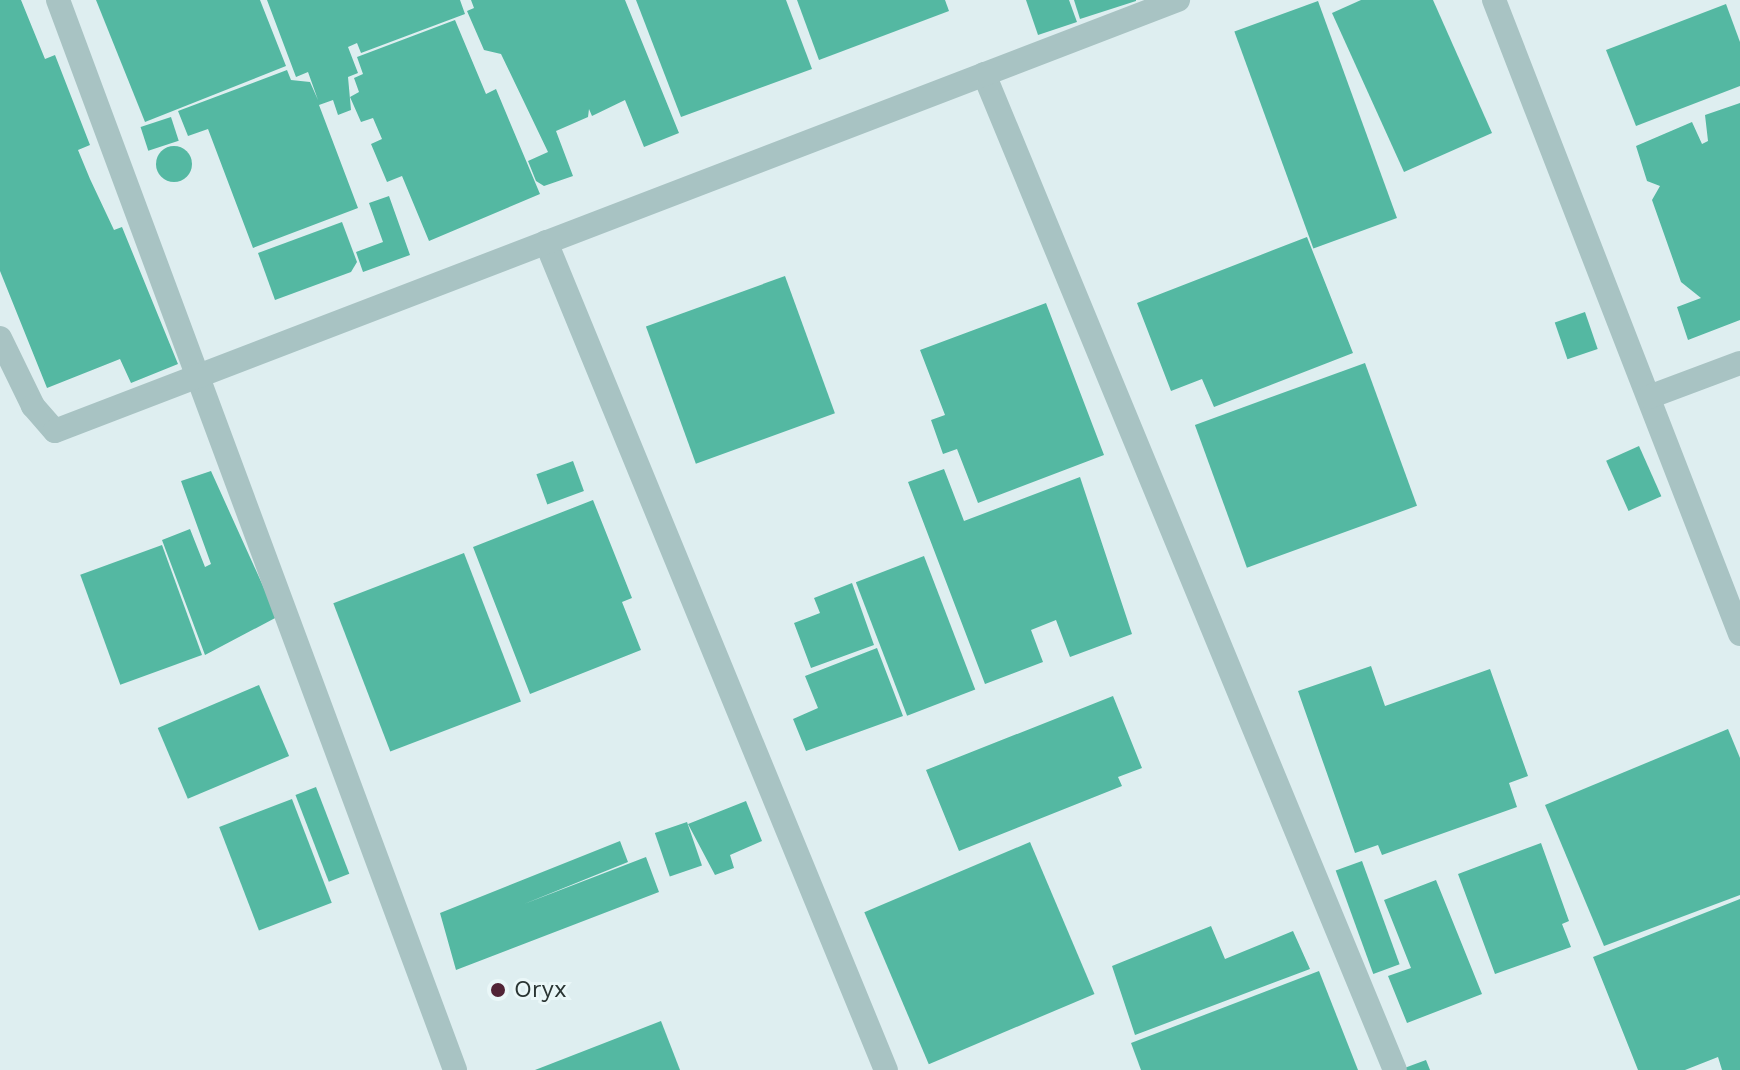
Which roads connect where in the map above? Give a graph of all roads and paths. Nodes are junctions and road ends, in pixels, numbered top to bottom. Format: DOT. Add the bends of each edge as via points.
graph roads {
  1 [pos="58,0"];
  2 [pos="1178,0"];
  3 [pos="1494,0"];
  4 [pos="984,74"];
  5 [pos="546,242"];
  6 [pos="0,338"];
  7 [pos="1740,363"];
  8 [pos="202,375"];
  9 [pos="1649,397"];
  10 [pos="1740,634"];
  11 [pos="455,1070"];
  12 [pos="886,1070"];
  13 [pos="1395,1070"];
  1 -- 8 [label="street"];
  2 -- 4 [label="street"];
  3 -- 9 [label="street"];
  4 -- 5 [label="street"];
  4 -- 13 [label="street"];
  5 -- 8 [label="street"];
  5 -- 12 [label="street"];
  6 -- 8 [label="street" via="33,406 55,431"];
  7 -- 9 [label="street"];
  8 -- 11 [label="street"];
  9 -- 10 [label="street"];
}
